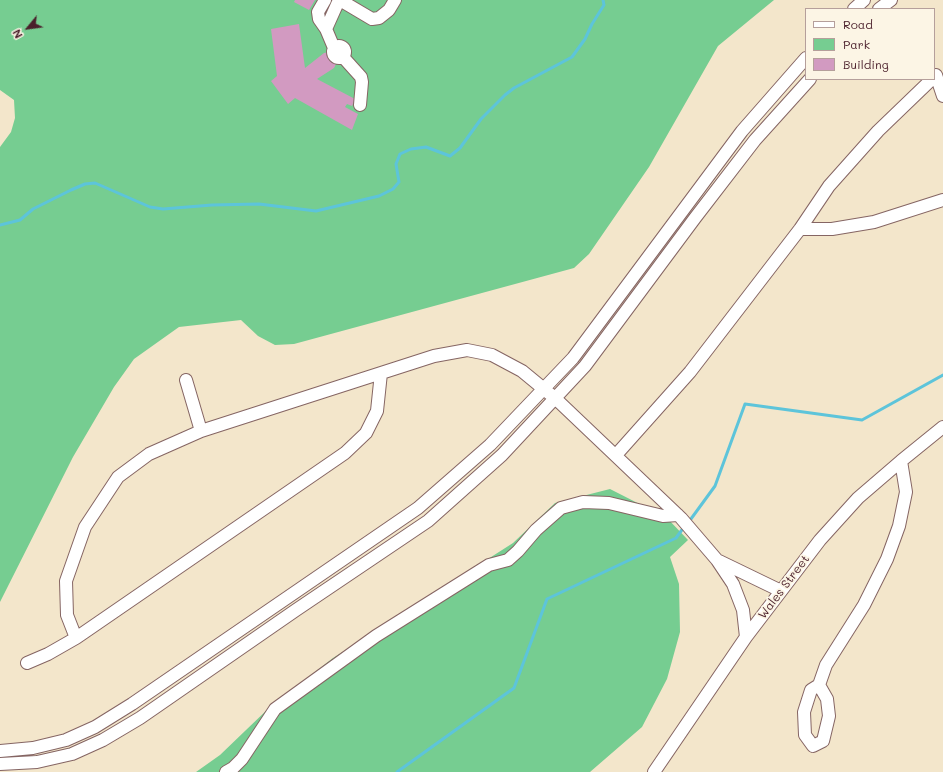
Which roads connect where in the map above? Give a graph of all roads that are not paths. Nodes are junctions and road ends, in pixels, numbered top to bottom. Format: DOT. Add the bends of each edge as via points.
graph roads {
  1 [pos="325,0"];
  2 [pos="340,0"];
  3 [pos="395,0"];
  4 [pos="864,0"];
  5 [pos="891,0"];
  6 [pos="855,8"];
  7 [pos="881,8"];
  8 [pos="326,29"];
  9 [pos="805,59"];
  10 [pos="936,75"];
  11 [pos="809,80"];
  12 [pos="931,80"];
  13 [pos="943,96"];
  14 [pos="360,106"];
  15 [pos="943,200"];
  16 [pos="800,228"];
  17 [pos="381,373"];
  18 [pos="186,380"];
  19 [pos="545,389"];
  20 [pos="556,399"];
  21 [pos="943,427"];
  22 [pos="202,431"];
  23 [pos="616,455"];
  24 [pos="901,461"];
  25 [pos="679,517"];
  26 [pos="718,560"];
  27 [pos="780,591"];
  28 [pos="76,638"];
  29 [pos="746,638"];
  30 [pos="27,662"];
  31 [pos="819,685"];
  32 [pos="0,752"];
  33 [pos="0,764"];
  34 [pos="226,772"];
  35 [pos="654,772"];
  1 -- 8 [label="street" via="318,12 319,19"];
  2 -- 3 [label="street" via="372,19 379,18 389,10"];
  2 -- 8 [label="street"];
  4 -- 6 [label="street"];
  5 -- 7 [label="street"];
  8 -- 14 [label="street" via="334,48 343,48 343,57 361,77"];
  9 -- 19 [label="street" via="742,131 573,358"];
  10 -- 13 [label="street"];
  11 -- 20 [label="street" via="755,140 585,366"];
  12 -- 16 [label="street" via="878,131 829,186"];
  15 -- 16 [label="street" via="874,222 832,228"];
  16 -- 23 [label="street" via="690,372"];
  17 -- 19 [label="street" via="434,356 467,350 492,355 522,371"];
  17 -- 22 [label="street"];
  17 -- 28 [label="street" via="377,411 366,433 345,453"];
  18 -- 22 [label="street"];
  19 -- 20 [label="street"];
  19 -- 32 [label="street" via="490,445 418,508 132,704 96,727 66,740"];
  20 -- 23 [label="street"];
  20 -- 33 [label="street" via="502,455 428,521 140,718 103,740 72,754 37,762"];
  21 -- 24 [label="street, Wales Street"];
  22 -- 28 [label="street" via="149,454 118,477 84,526 66,581 67,615"];
  23 -- 25 [label="street"];
  24 -- 27 [label="street, Wales Street" via="858,498 820,540"];
  24 -- 31 [label="street" via="906,492 899,526 864,605 826,665"];
  25 -- 26 [label="street"];
  25 -- 34 [label="street" via="663,516 609,503 583,502 561,508 508,560 489,565 376,636 275,709 242,759"];
  26 -- 27 [label="street"];
  26 -- 29 [label="street" via="733,584 743,610"];
  27 -- 29 [label="street, Wales Street"];
  28 -- 30 [label="street" via="48,654"];
  29 -- 35 [label="street, Wales Street"];
}
